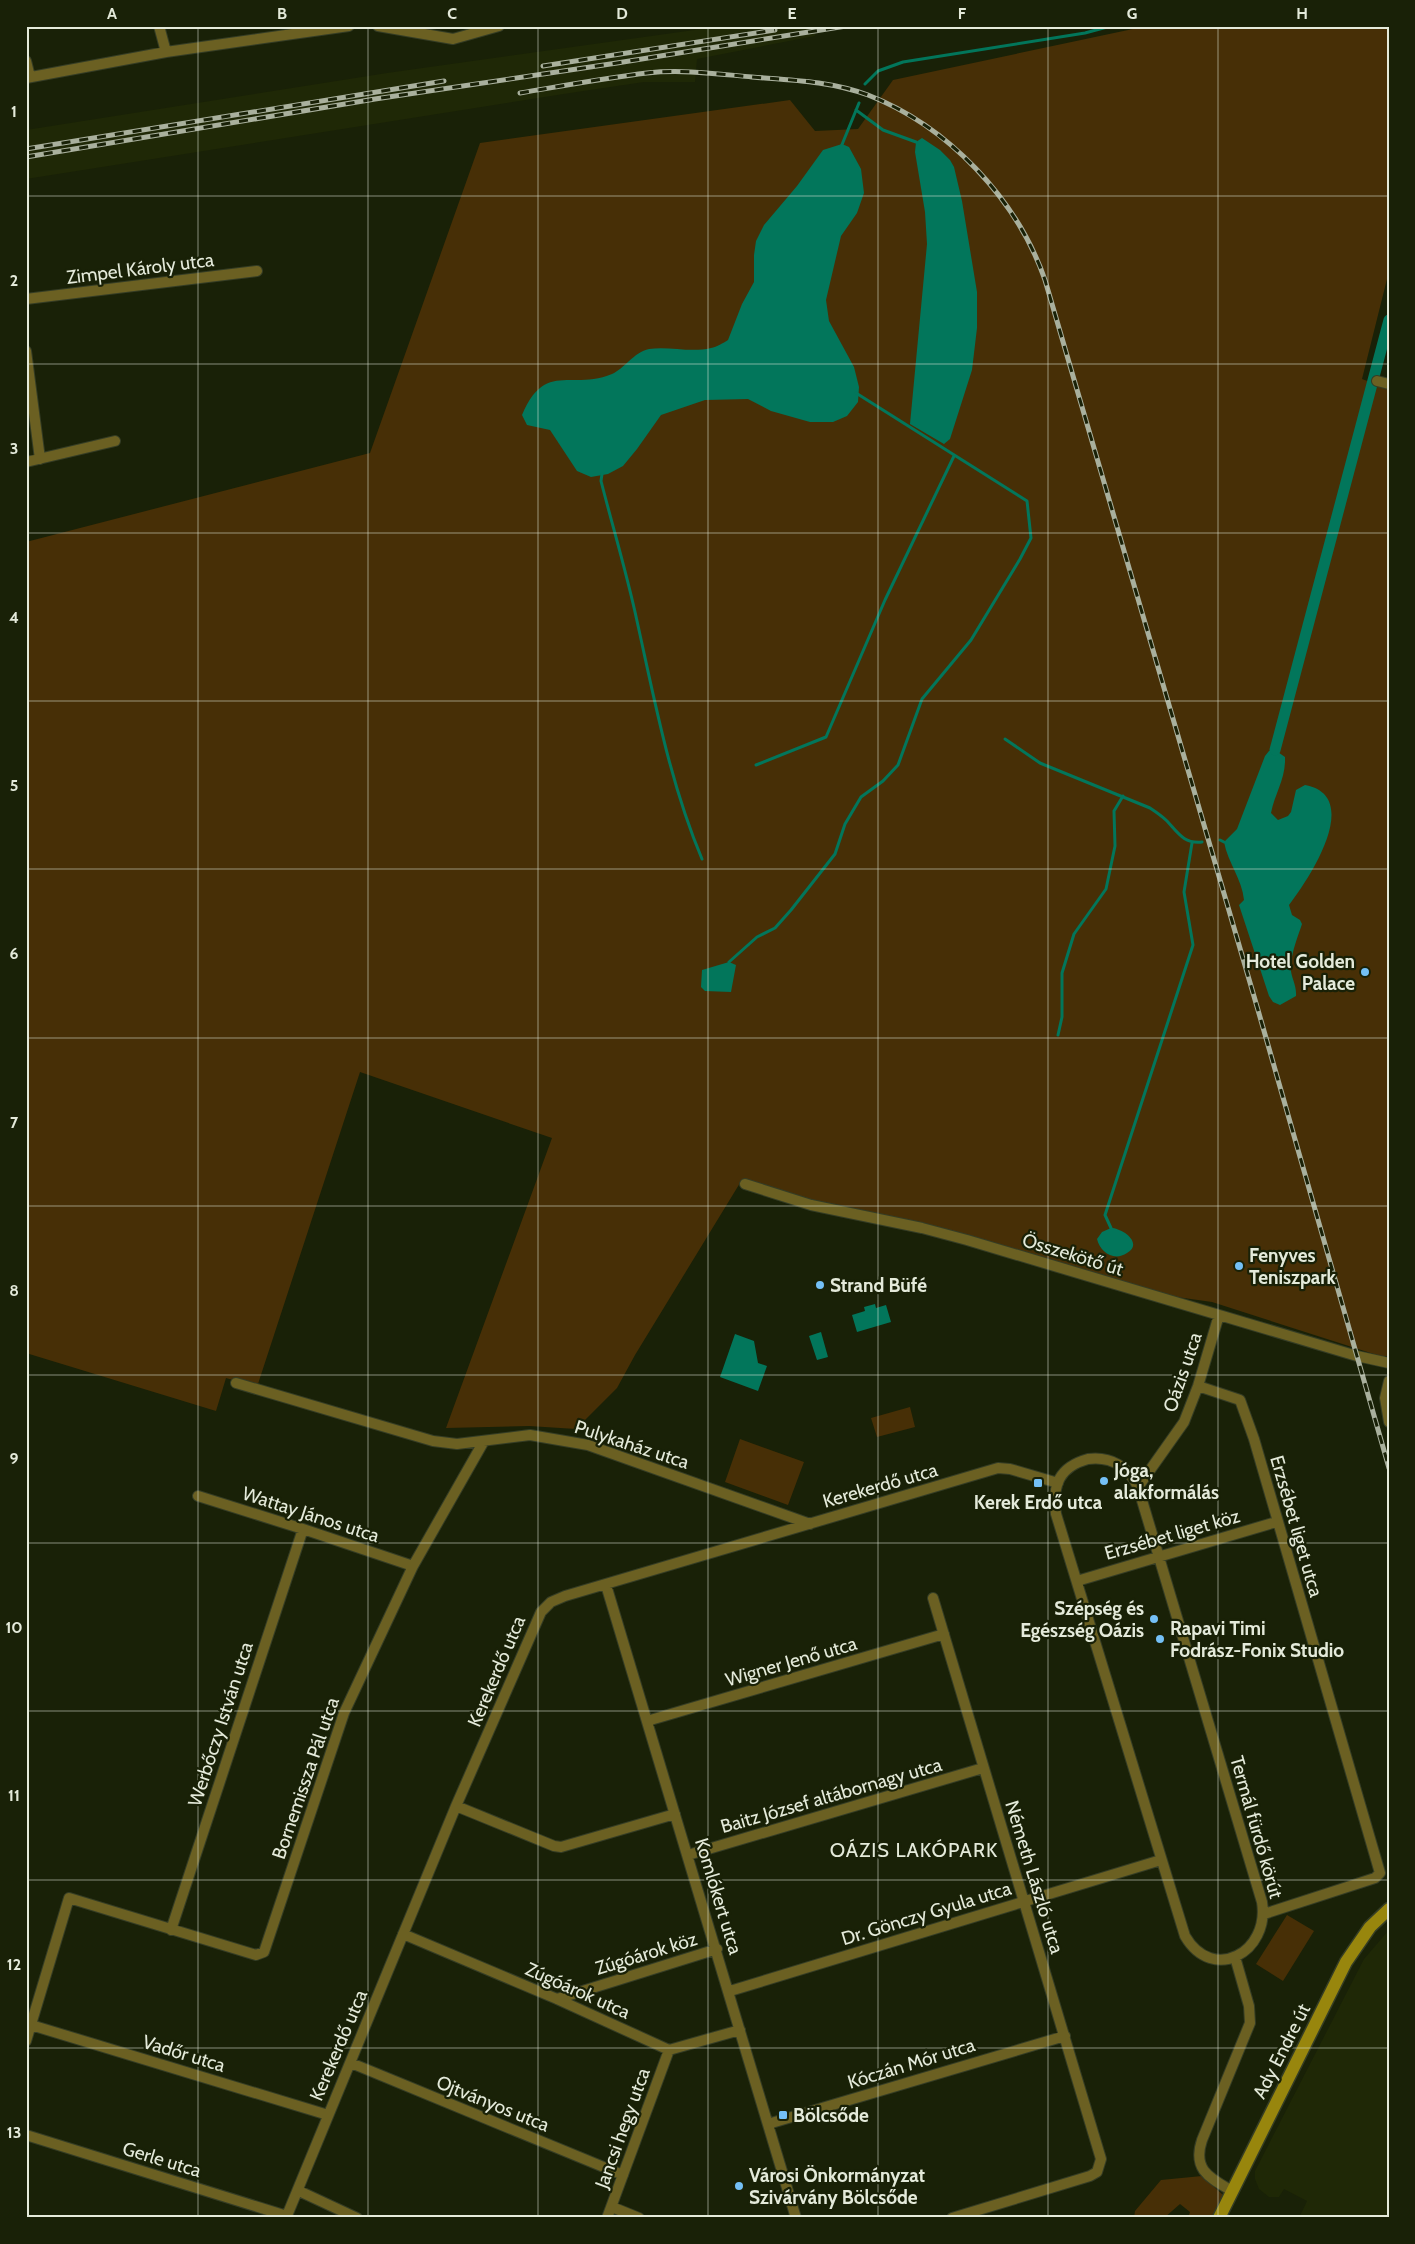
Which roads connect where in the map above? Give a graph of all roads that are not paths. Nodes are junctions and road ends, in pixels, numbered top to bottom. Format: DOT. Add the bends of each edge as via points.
graph roads {
  1 [pos="159,26"];
  2 [pos="349,26"];
  3 [pos="378,26"];
  4 [pos="499,26"];
  5 [pos="166,52"];
  6 [pos="26,61"];
  7 [pos="28,78"];
  8 [pos="258,271"];
  9 [pos="26,299"];
  10 [pos="26,351"];
  11 [pos="1377,381"];
  12 [pos="1389,384"];
  13 [pos="115,440"];
  14 [pos="40,459"];
  15 [pos="26,462"];
  16 [pos="745,1184"];
  17 [pos="1219,1315"];
  18 [pos="1389,1363"];
  19 [pos="1389,1381"];
  20 [pos="236,1383"];
  21 [pos="1198,1386"];
  22 [pos="1389,1422"];
  23 [pos="484,1440"];
  24 [pos="1058,1483"];
  25 [pos="1138,1486"];
  26 [pos="198,1496"];
  27 [pos="1276,1522"];
  28 [pos="810,1524"];
  29 [pos="303,1528"];
  30 [pos="1158,1556"];
  31 [pos="413,1566"];
  32 [pos="1077,1580"];
  33 [pos="606,1585"];
  34 [pos="933,1598"];
  35 [pos="944,1634"];
  36 [pos="648,1721"];
  37 [pos="983,1768"];
  38 [pos="456,1806"];
  39 [pos="675,1814"];
  40 [pos="688,1855"];
  41 [pos="1162,1860"];
  42 [pos="1024,1901"];
  43 [pos="1389,1909"];
  44 [pos="1264,1914"];
  45 [pos="171,1930"];
  46 [pos="403,1934"];
  47 [pos="717,1949"];
  48 [pos="1235,1957"];
  49 [pos="730,1991"];
  50 [pos="558,1999"];
  51 [pos="31,2025"];
  52 [pos="740,2030"];
  53 [pos="1064,2036"];
  54 [pos="26,2041"];
  55 [pos="669,2050"];
  56 [pos="351,2063"];
  57 [pos="328,2115"];
  58 [pos="768,2124"];
  59 [pos="26,2135"];
  60 [pos="623,2175"];
  61 [pos="299,2191"];
  62 [pos="1232,2191"];
  63 [pos="612,2207"];
  64 [pos="286,2217"];
  65 [pos="357,2218"];
  66 [pos="608,2218"];
  67 [pos="639,2218"];
  68 [pos="796,2218"];
  69 [pos="952,2218"];
  70 [pos="1219,2218"];
  1 -- 5 [label="street"];
  2 -- 5 [label="street"];
  3 -- 4 [label="street" via="453,39"];
  5 -- 7 [label="street"];
  6 -- 7 [label="street"];
  8 -- 9 [label="street, Zimpel Károly utca"];
  10 -- 14 [label="street"];
  11 -- 12 [label="street"];
  13 -- 14 [label="street"];
  14 -- 15 [label="street"];
  16 -- 17 [label="street, Összekötő út" via="811,1205 967,1240"];
  17 -- 18 [label="street, Összekötő út"];
  17 -- 21 [label="street, Oázis utca"];
  19 -- 22 [label="street" via="1385,1398"];
  20 -- 23 [label="street, Pulykaház utca" via="433,1441 457,1444"];
  21 -- 25 [label="street, Oázis utca" via="1184,1422"];
  21 -- 27 [label="street, Erzsébet liget utca" via="1240,1400"];
  23 -- 28 [label="street, Pulykaház utca" via="530,1435 588,1445"];
  23 -- 31 [label="street, Bornemissza Pál utca"];
  24 -- 25 [label="street, Termál fürdő körút" via="1068,1468 1095,1458 1121,1465"];
  24 -- 28 [label="street, Kerekerdő utca" via="998,1468"];
  24 -- 32 [label="street" via="1054,1497 1056,1514"];
  25 -- 30 [label="street, Termál fürdő körút"];
  26 -- 29 [label="street, Wattay János utca"];
  27 -- 30 [label="street, Erzsébet liget köz"];
  27 -- 44 [label="street, Erzsébet liget utca" via="1380,1873 1375,1878"];
  28 -- 33 [label="street, Kerekerdő utca"];
  29 -- 31 [label="street, Wattay János utca"];
  29 -- 45 [label="street, Werbőczy István utca"];
  30 -- 32 [label="street, Erzsébet liget köz"];
  30 -- 44 [label="street, Termál fürdő körút"];
  31 -- 45 [label="street, Bornemissza Pál utca" via="344,1713 264,1952 256,1955"];
  32 -- 41 [label="street"];
  33 -- 36 [label="street, Komlókert utca"];
  33 -- 38 [label="street, Kerekerdő utca" via="565,1596 551,1602 541,1612"];
  34 -- 35 [label="street, Németh László utca"];
  35 -- 36 [label="street, Wigner Jenő utca"];
  35 -- 37 [label="street, Németh László utca"];
  36 -- 39 [label="street, Komlókert utca"];
  37 -- 40 [label="street, Baitz József altábornagy utca"];
  37 -- 42 [label="street, Németh László utca"];
  38 -- 39 [label="street" via="561,1847"];
  38 -- 46 [label="street, Kerekerdő utca"];
  39 -- 40 [label="street, Komlókert utca"];
  40 -- 47 [label="street, Komlókert utca"];
  41 -- 42 [label="street, Dr. Gönczy Gyula utca"];
  41 -- 48 [label="street" via="1189,1943 1211,1959"];
  42 -- 49 [label="street, Dr. Gönczy Gyula utca"];
  42 -- 53 [label="street, Németh László utca"];
  43 -- 62 [label="street, Ady Endre út" via="1370,1927 1346,1962"];
  44 -- 48 [label="street, Termál fürdő körút" via="1256,1940 1246,1952"];
  45 -- 51 [label="street, Bornemissza Pál utca" via="69,1898"];
  46 -- 50 [label="street, Zúgóárok utca"];
  46 -- 56 [label="street, Kerekerdő utca"];
  47 -- 49 [label="street, Komlókert utca"];
  47 -- 50 [label="street, Zúgóárok köz"];
  48 -- 62 [label="street" via="1249,2006 1250,2023 1202,2140 1199,2156 1206,2174"];
  49 -- 52 [label="street, Komlókert utca"];
  50 -- 55 [label="street, Zúgóárok utca"];
  51 -- 54 [label="street"];
  51 -- 57 [label="street, Vadőr utca"];
  52 -- 55 [label="street"];
  52 -- 58 [label="street, Komlókert utca"];
  53 -- 58 [label="street, Kóczán Mór utca"];
  53 -- 69 [label="street, Németh László utca" via="1099,2150 1100,2167 1090,2176"];
  55 -- 60 [label="street, Jancsi hegy utca"];
  56 -- 57 [label="street, Kerekerdő utca"];
  56 -- 60 [label="street, Ojtványos utca"];
  57 -- 61 [label="street, Kerekerdő utca"];
  58 -- 68 [label="street, Komlókert utca"];
  59 -- 64 [label="street, Gerle utca"];
  60 -- 63 [label="street, Jancsi hegy utca"];
  61 -- 64 [label="street, Kerekerdő utca"];
  61 -- 65 [label="street"];
  62 -- 70 [label="street, Ady Endre út"];
  63 -- 66 [label="street, Jancsi hegy utca"];
  63 -- 67 [label="street"];
}
